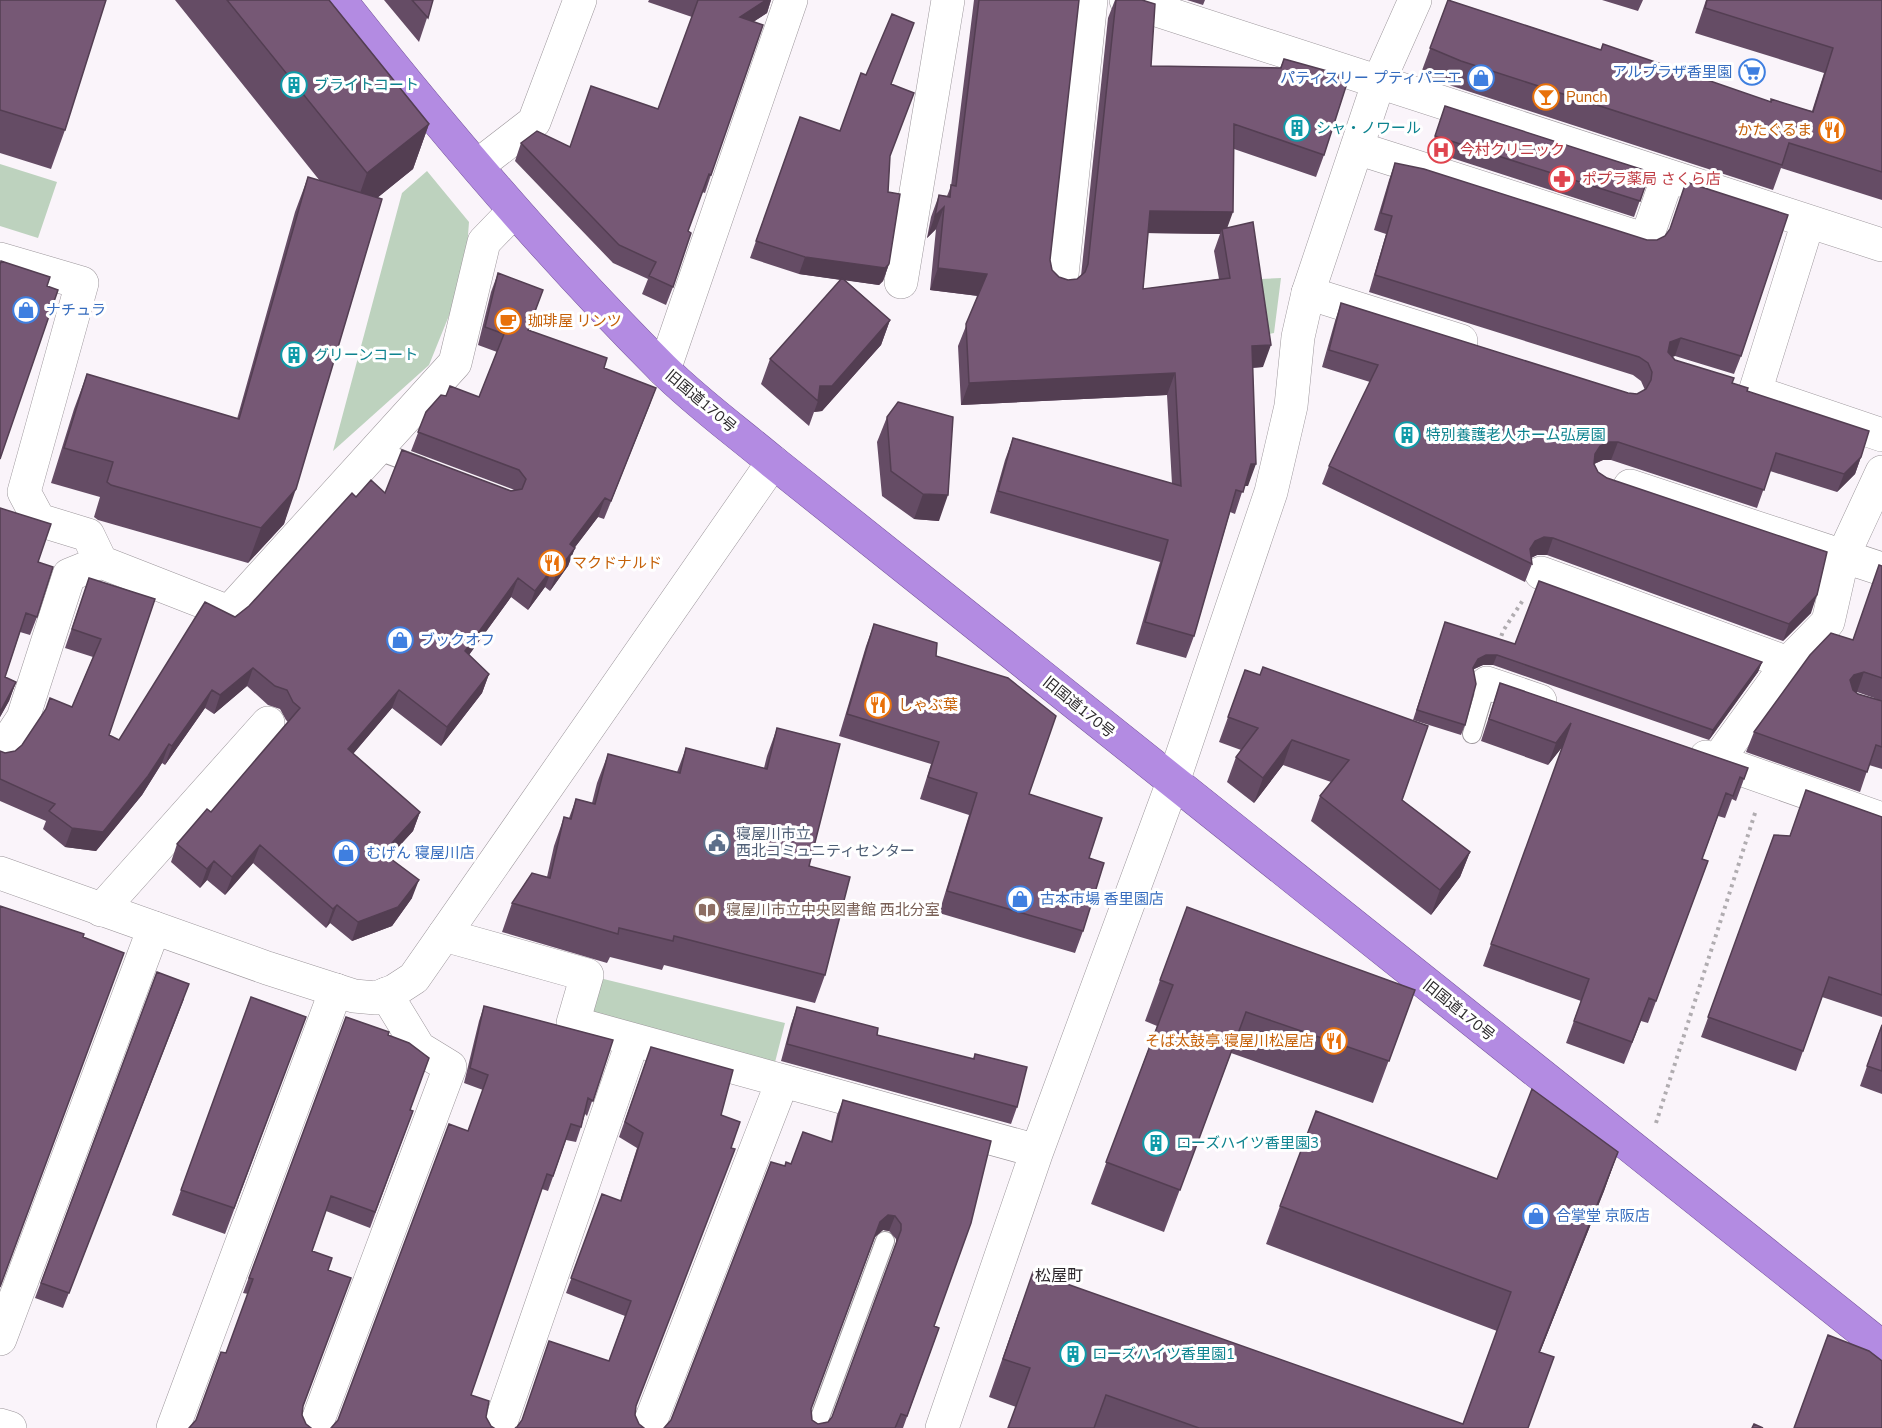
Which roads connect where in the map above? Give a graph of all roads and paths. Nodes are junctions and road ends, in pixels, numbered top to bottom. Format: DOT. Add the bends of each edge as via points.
graph roads {
  1 [pos="340,0"];
  2 [pos="580,0"];
  3 [pos="791,0"];
  4 [pos="948,0"];
  5 [pos="1092,0"];
  6 [pos="1126,0"];
  7 [pos="1415,0"];
  8 [pos="1379,81"];
  9 [pos="1357,148"];
  10 [pos="477,166"];
  11 [pos="1668,176"];
  12 [pos="513,212"];
  13 [pos="1808,222"];
  14 [pos="1882,245"];
  15 [pos="0,259"];
  16 [pos="901,282"];
  17 [pos="1061,284"];
  18 [pos="1308,293"];
  19 [pos="1490,350"];
  20 [pos="664,370"];
  21 [pos="1882,435"];
  22 [pos="376,450"];
  23 [pos="773,462"];
  24 [pos="1882,472"];
  25 [pos="442,474"];
  26 [pos="1606,478"];
  27 [pos="1843,556"];
  28 [pos="101,562"];
  29 [pos="1882,569"];
  30 [pos="1541,573"];
  31 [pos="1788,663"];
  32 [pos="1487,684"];
  33 [pos="1564,709"];
  34 [pos="268,723"];
  35 [pos="1472,734"];
  36 [pos="1673,746"];
  37 [pos="0,753"];
  38 [pos="1717,761"];
  39 [pos="1766,778"];
  40 [pos="1173,782"];
  41 [pos="1882,819"];
  42 [pos="0,873"];
  43 [pos="100,910"];
  44 [pos="154,928"];
  45 [pos="444,935"];
  46 [pos="336,990"];
  47 [pos="386,994"];
  48 [pos="633,1040"];
  49 [pos="783,1082"];
  50 [pos="1037,1151"];
  51 [pos="1645,1158"];
  52 [pos="885,1241"];
  53 [pos="0,1339"];
  54 [pos="1882,1347"];
  55 [pos="0,1425"];
  56 [pos="10,1428"];
  57 [pos="173,1428"];
  58 [pos="315,1428"];
  59 [pos="499,1428"];
  60 [pos="648,1428"];
  61 [pos="816,1428"];
  62 [pos="942,1428"];
  1 -- 10 [label="highway, 旧国道170号" via="440,126"];
  2 -- 10 [label="street" via="534,122"];
  3 -- 20 [label="street"];
  4 -- 16 [label="street"];
  5 -- 17 [label="street"];
  6 -- 8 [label="street"];
  7 -- 8 [label="street"];
  8 -- 9 [label="street"];
  8 -- 11 [label="street"];
  9 -- 11 [label="street" via="1646,240"];
  9 -- 18 [label="street"];
  10 -- 12 [label="highway, 旧国道170号"];
  11 -- 13 [label="street"];
  12 -- 20 [label="highway, 旧国道170号"];
  12 -- 22 [label="street" via="484,242 455,363"];
  13 -- 14 [label="street"];
  13 -- 21 [label="street" via="1744,389"];
  15 -- 28 [label="street" via="82,283 24,492 39,520 88,535"];
  18 -- 19 [label="street"];
  18 -- 40 [label="street" via="1298,337 1291,406 1271,492"];
  20 -- 23 [label="highway, 旧国道170号"];
  22 -- 25 [label="lane"];
  22 -- 28 [label="street" via="229,612"];
  23 -- 40 [label="highway, 旧国道170号"];
  23 -- 45 [label="street"];
  24 -- 27 [label="street"];
  26 -- 27 [label="street"];
  27 -- 29 [label="street"];
  27 -- 31 [label="street" via="1828,622"];
  28 -- 37 [label="street" via="69,575 23,718"];
  30 -- 31 [label="street"];
  31 -- 38 [label="street"];
  32 -- 33 [label="street"];
  32 -- 35 [label="lane"];
  34 -- 43 [label="street"];
  36 -- 38 [label="street"];
  38 -- 39 [label="street"];
  39 -- 41 [label="street"];
  39 -- 51 [label="path"];
  40 -- 50 [label="street"];
  40 -- 51 [label="highway, 旧国道170号"];
  42 -- 43 [label="street"];
  43 -- 44 [label="street"];
  44 -- 46 [label="street"];
  44 -- 53 [label="street"];
  45 -- 47 [label="street" via="414,978"];
  45 -- 48 [label="street" via="587,975 573,1023"];
  46 -- 47 [label="street" via="376,998"];
  46 -- 57 [label="street"];
  47 -- 58 [label="street" via="419,1048 450,1067"];
  48 -- 49 [label="street"];
  48 -- 59 [label="street"];
  49 -- 50 [label="street"];
  49 -- 60 [label="street"];
  50 -- 62 [label="street"];
  51 -- 54 [label="highway, 旧国道170号"];
  52 -- 61 [label="lane"];
  55 -- 56 [label="street"];
}
